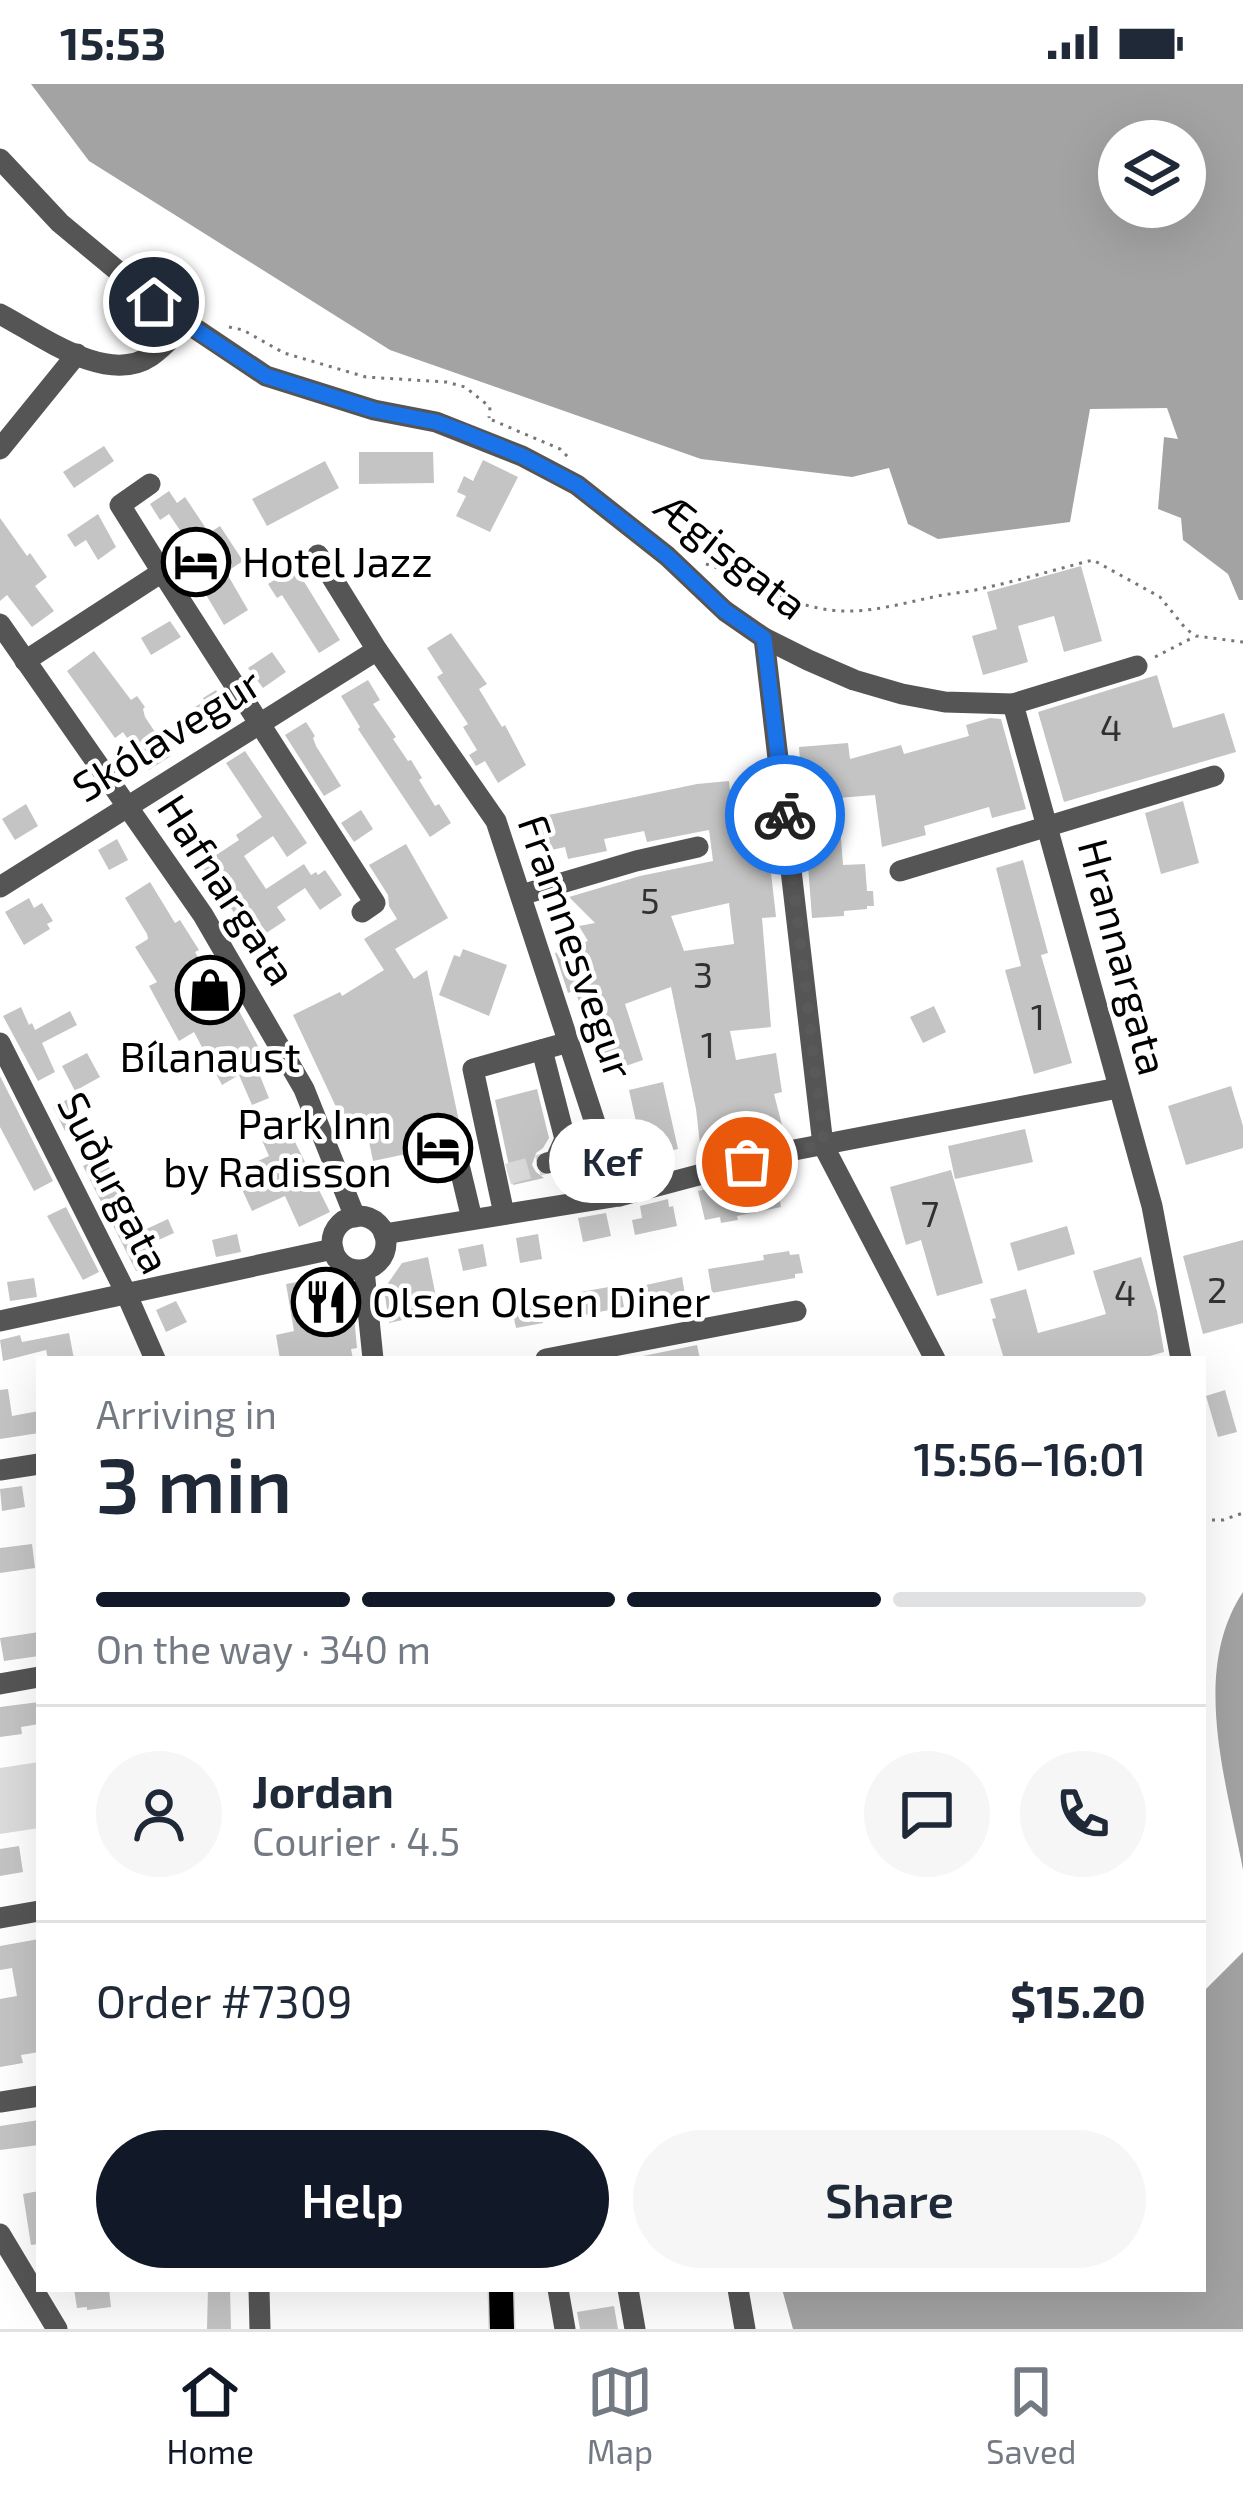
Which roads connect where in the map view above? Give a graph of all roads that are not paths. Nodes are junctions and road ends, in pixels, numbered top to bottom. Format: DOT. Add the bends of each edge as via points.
graph roads {
  1 [pos="0,159"];
  2 [pos="0,314"];
  3 [pos="186,323"];
  4 [pos="76,354"];
  5 [pos="0,449"];
  6 [pos="150,484"];
  7 [pos="318,555"];
  8 [pos="163,572"];
  9 [pos="0,624"];
  10 [pos="764,638"];
  11 [pos="377,650"];
  12 [pos="25,661"];
  13 [pos="1137,666"];
  14 [pos="1013,704"];
  15 [pos="260,724"];
  16 [pos="1214,776"];
  17 [pos="127,806"];
  18 [pos="1047,828"];
  19 [pos="698,848"];
  20 [pos="900,871"];
  21 [pos="0,887"];
  22 [pos="521,895"];
  23 [pos="369,908"];
  24 [pos="569,1042"];
  25 [pos="0,1043"];
  26 [pos="542,1050"];
  27 [pos="1118,1088"];
  28 [pos="598,1132"];
  29 [pos="565,1139"];
  30 [pos="454,1144"];
  31 [pos="824,1144"];
  32 [pos="547,1163"];
  33 [pos="619,1196"];
  34 [pos="504,1214"];
  35 [pos="355,1217"];
  36 [pos="472,1219"];
  37 [pos="384,1234"];
  38 [pos="333,1249"];
  39 [pos="364,1270"];
  40 [pos="126,1293"];
  41 [pos="796,1311"];
  42 [pos="0,1321"];
  43 [pos="154,1356"];
  44 [pos="373,1356"];
  45 [pos="562,1356"];
  46 [pos="933,1356"];
  47 [pos="1180,1356"];
  48 [pos="36,1464"];
  49 [pos="0,1470"];
  50 [pos="36,1678"];
  51 [pos="0,1684"];
  52 [pos="36,1912"];
  53 [pos="0,1918"];
  54 [pos="36,2096"];
  55 [pos="0,2102"];
  56 [pos="0,2234"];
  57 [pos="31,2272"];
  58 [pos="40,2292"];
  59 [pos="259,2292"];
  60 [pos="501,2292"];
  61 [pos="559,2292"];
  62 [pos="629,2292"];
  63 [pos="739,2292"];
  64 [pos="57,2329"];
  65 [pos="260,2329"];
  66 [pos="502,2329"];
  67 [pos="565,2329"];
  68 [pos="635,2329"];
  69 [pos="745,2329"];
  1 -- 3 [label="street, Ægisgata" via="60,223"];
  2 -- 4 [label="street"];
  3 -- 4 [label="street" via="150,356 123,367"];
  3 -- 10 [label="street, Ægisgata" via="266,376 436,422 577,485"];
  4 -- 5 [label="street"];
  6 -- 8 [label="street" via="120,505"];
  7 -- 11 [label="street, Framnesvegur"];
  8 -- 12 [label="street"];
  8 -- 15 [label="street"];
  9 -- 12 [label="street, Hafnargata"];
  10 -- 14 [label="street, Ægisgata" via="902,694"];
  10 -- 31 [label="street"];
  11 -- 15 [label="street, Skólavegur"];
  11 -- 22 [label="street, Framnesvegur" via="496,821"];
  12 -- 17 [label="street, Hafnargata"];
  13 -- 14 [label="street"];
  14 -- 18 [label="street, Hrannargata"];
  15 -- 17 [label="street, Skólavegur"];
  15 -- 23 [label="street"];
  16 -- 18 [label="street"];
  17 -- 21 [label="street, Skólavegur"];
  17 -- 35 [label="street, Hafnargata" via="203,915 304,1089"];
  18 -- 20 [label="street"];
  18 -- 27 [label="street, Hrannargata"];
  19 -- 22 [label="street"];
  22 -- 24 [label="street, Framnesvegur"];
  24 -- 26 [label="street"];
  24 -- 28 [label="street, Framnesvegur"];
  25 -- 40 [label="street, Suðurgata"];
  26 -- 29 [label="street"];
  26 -- 34 [label="street" via="473,1069"];
  27 -- 31 [label="street"];
  27 -- 47 [label="street, Hrannargata" via="1152,1205"];
  28 -- 29 [label="street"];
  28 -- 33 [label="street, Framnesvegur"];
  29 -- 32 [label="street"];
  30 -- 36 [label="street"];
  31 -- 33 [label="street"];
  31 -- 46 [label="street"];
  33 -- 34 [label="street"];
  34 -- 36 [label="street"];
  35 -- 37 [label="street" via="372,1220"];
  35 -- 38 [label="street" via="340,1226"];
  36 -- 37 [label="street"];
  37 -- 39 [label="street" via="384,1253"];
  38 -- 39 [label="street" via="345,1266"];
  38 -- 40 [label="street"];
  39 -- 44 [label="street"];
  40 -- 42 [label="street"];
  40 -- 43 [label="street, Suðurgata"];
  41 -- 45 [label="street"];
  48 -- 49 [label="street"];
  50 -- 51 [label="street"];
  52 -- 53 [label="street"];
  54 -- 55 [label="street"];
  56 -- 57 [label="street"];
  58 -- 64 [label="street"];
  59 -- 65 [label="street"];
  60 -- 66 [label="main road"];
  61 -- 67 [label="street"];
  62 -- 68 [label="street"];
  63 -- 69 [label="street"];
}
